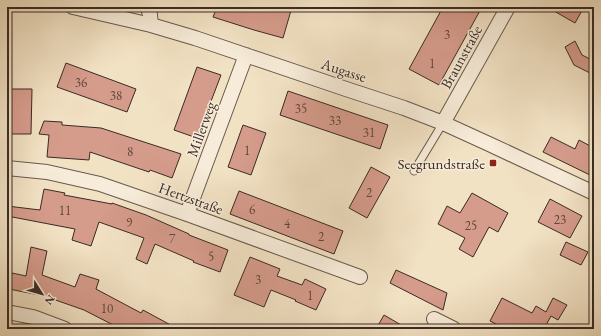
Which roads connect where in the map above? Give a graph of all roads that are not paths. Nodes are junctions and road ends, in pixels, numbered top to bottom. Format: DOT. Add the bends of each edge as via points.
graph roads {
  1 [pos="73,7"];
  2 [pos="148,7"];
  3 [pos="508,7"];
  4 [pos="151,25"];
  5 [pos="246,55"];
  6 [pos="443,123"];
  7 [pos="7,168"];
  8 [pos="414,171"];
  9 [pos="594,193"];
  10 [pos="187,214"];
  11 [pos="360,277"];
  12 [pos="7,312"];
  13 [pos="434,319"];
  14 [pos="65,329"];
  15 [pos="454,329"];
  1 -- 4 [label="street, Augasse"];
  2 -- 4 [label="street"];
  3 -- 6 [label="street, Braunstraße"];
  4 -- 5 [label="street, Augasse"];
  5 -- 6 [label="street, Augasse"];
  5 -- 10 [label="street, Millerweg"];
  6 -- 8 [label="lane"];
  6 -- 9 [label="street, Augasse"];
  7 -- 10 [label="street, Hertzstraße" via="47,172 100,184"];
  10 -- 11 [label="street, Hertzstraße"];
  12 -- 14 [label="street"];
  13 -- 15 [label="street"];
}
